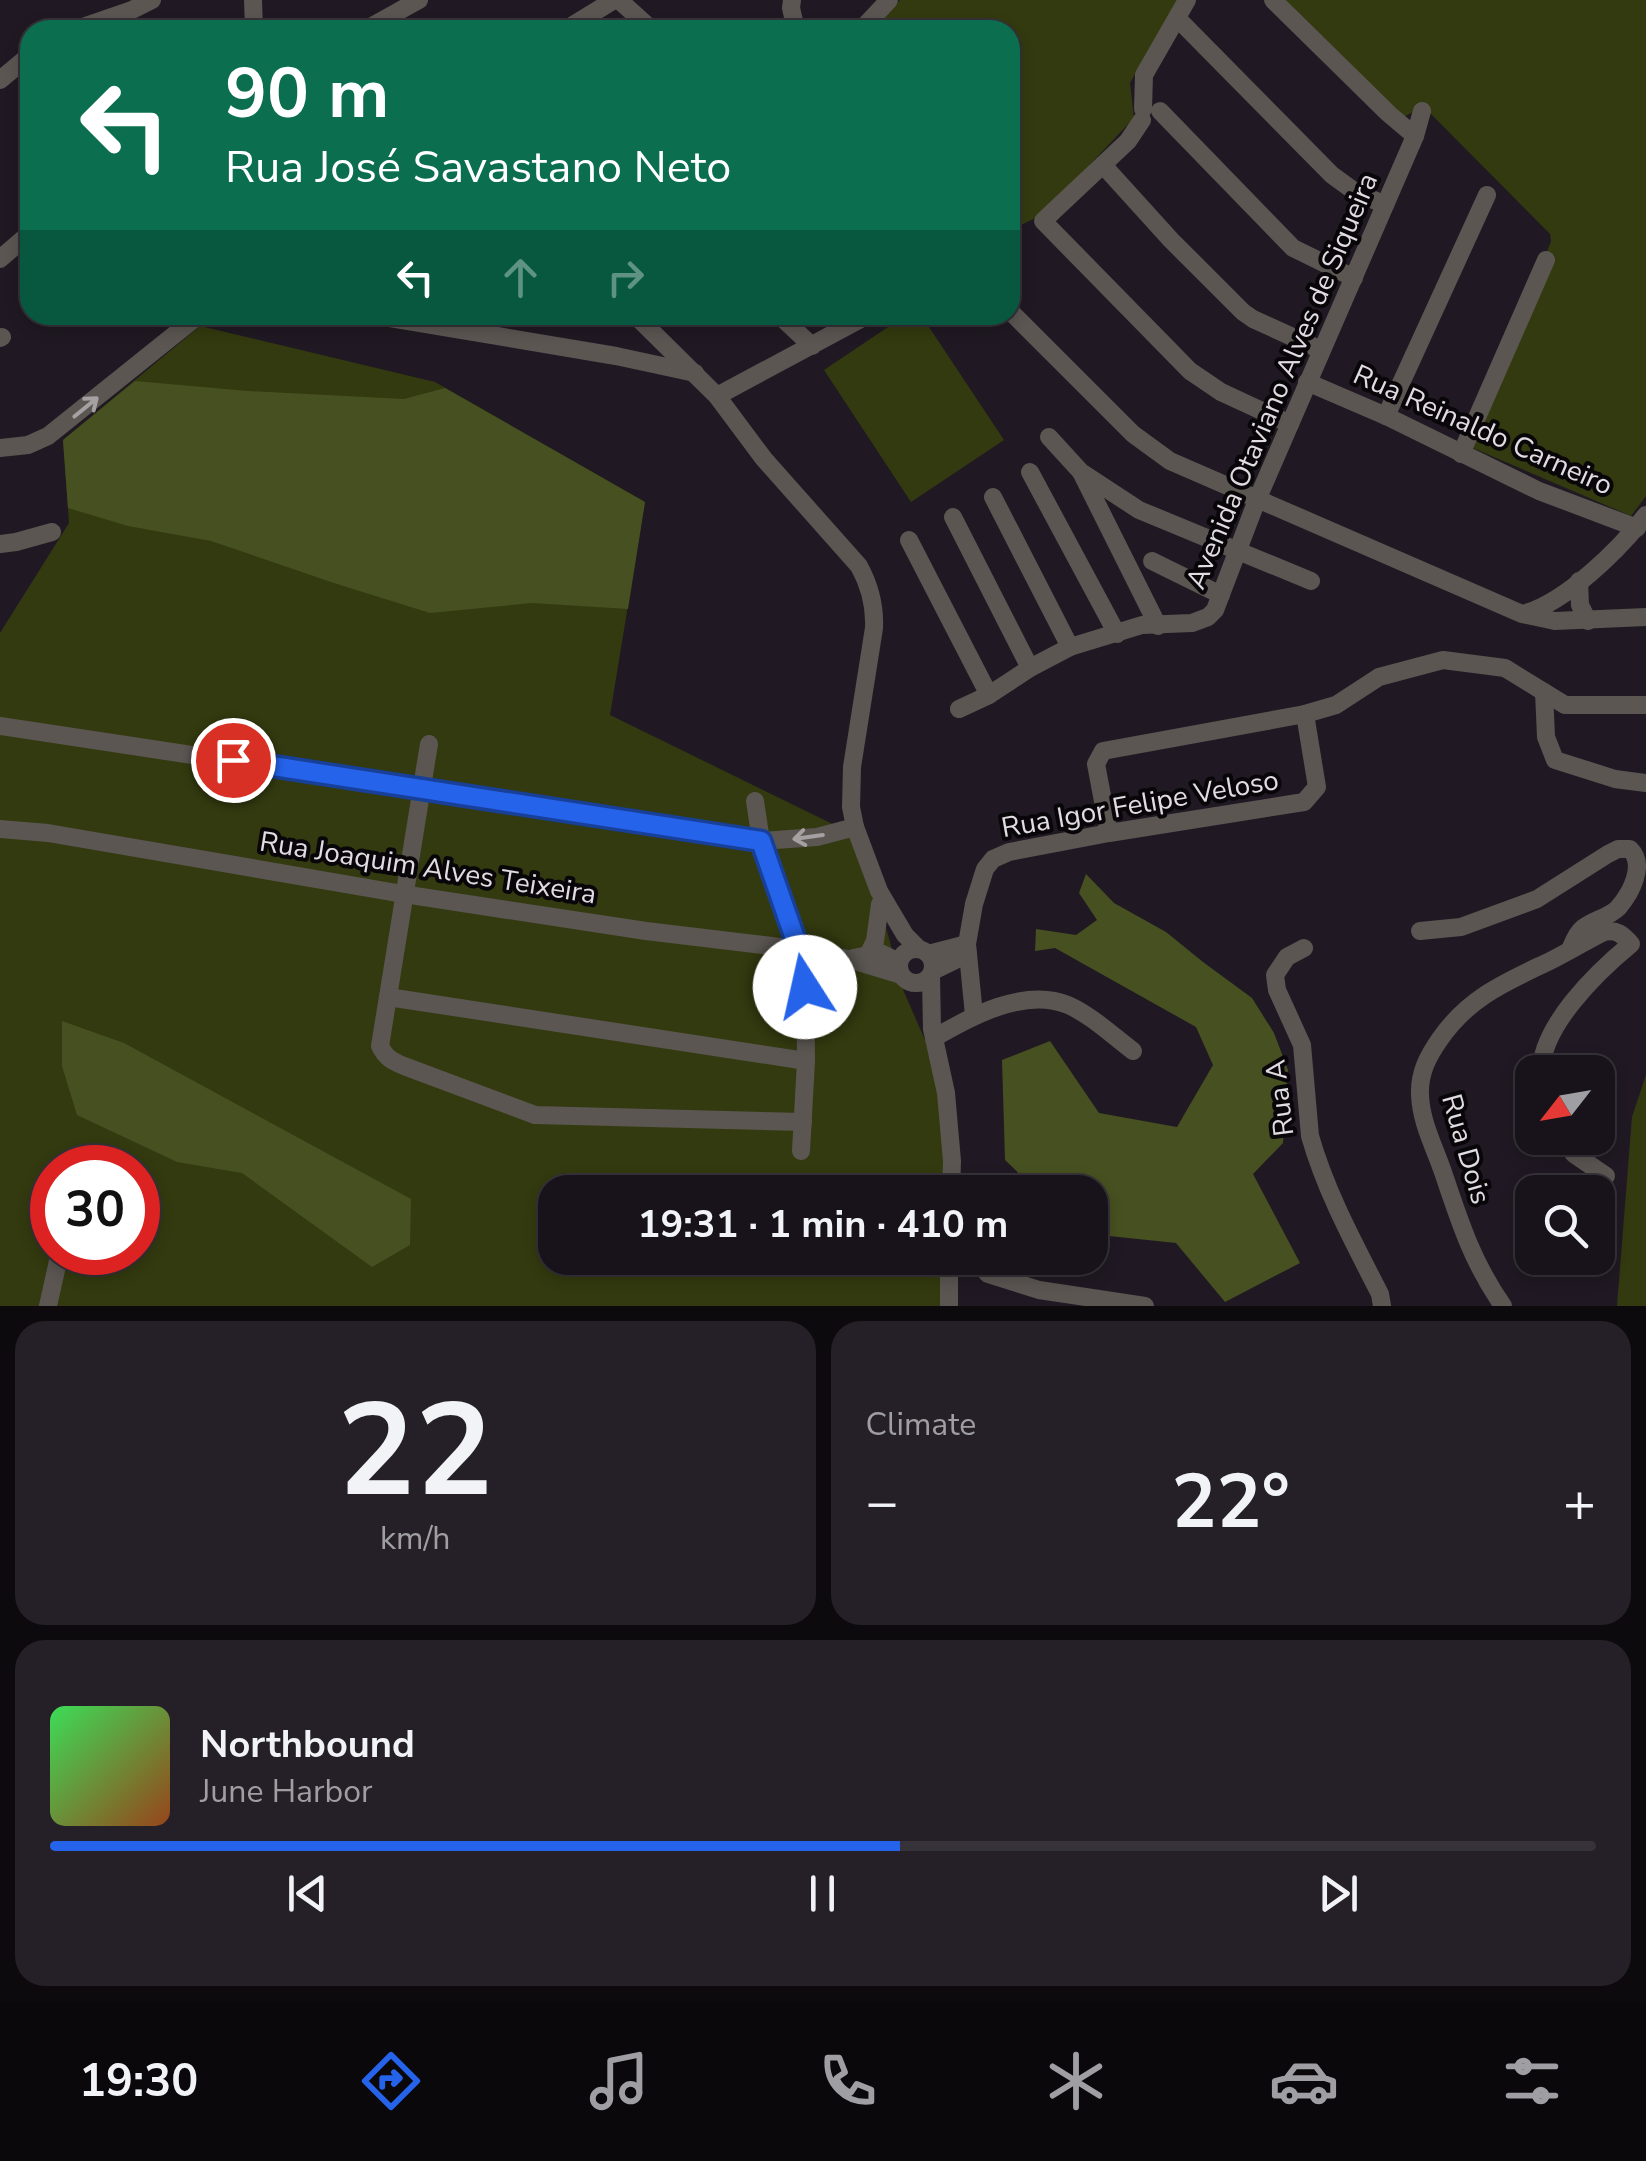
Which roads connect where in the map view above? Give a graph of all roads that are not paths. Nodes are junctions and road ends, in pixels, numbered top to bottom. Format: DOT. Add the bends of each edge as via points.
graph roads {
  1 [pos="152,0"];
  2 [pos="419,0"];
  3 [pos="616,0"];
  4 [pos="889,0"];
  5 [pos="1187,0"];
  6 [pos="1273,0"];
  7 [pos="1177,18"];
  8 [pos="113,20"];
  9 [pos="383,20"];
  10 [pos="581,20"];
  11 [pos="640,20"];
  12 [pos="870,20"];
  13 [pos="20,63"];
  14 [pos="0,80"];
  15 [pos="1422,111"];
  16 [pos="1150,112"];
  17 [pos="1415,136"];
  18 [pos="1104,165"];
  19 [pos="1487,194"];
  20 [pos="1385,206"];
  21 [pos="20,242"];
  22 [pos="0,258"];
  23 [pos="1546,260"];
  24 [pos="1354,278"];
  25 [pos="1020,321"];
  26 [pos="186,325"];
  27 [pos="442,325"];
  28 [pos="790,325"];
  29 [pos="850,325"];
  30 [pos="649,327"];
  31 [pos="812,346"];
  32 [pos="1321,350"];
  33 [pos="616,356"];
  34 [pos="646,363"];
  35 [pos="696,373"];
  36 [pos="1308,382"];
  37 [pos="716,396"];
  38 [pos="1386,416"];
  39 [pos="1290,424"];
  40 [pos="1049,437"];
  41 [pos="0,448"];
  42 [pos="1461,454"];
  43 [pos="1030,472"];
  44 [pos="1080,472"];
  45 [pos="994,498"];
  46 [pos="1257,500"];
  47 [pos="952,517"];
  48 [pos="1641,521"];
  49 [pos="52,532"];
  50 [pos="909,540"];
  51 [pos="0,544"];
  52 [pos="1238,551"];
  53 [pos="1152,562"];
  54 [pos="1311,581"];
  55 [pos="1579,581"];
  56 [pos="1222,594"];
  57 [pos="1522,614"];
  58 [pos="1646,616"];
  59 [pos="1588,621"];
  60 [pos="1158,626"];
  61 [pos="1117,634"];
  62 [pos="1070,647"];
  63 [pos="1030,668"];
  64 [pos="1544,692"];
  65 [pos="989,695"];
  66 [pos="1646,705"];
  67 [pos="959,709"];
  68 [pos="1305,714"];
  69 [pos="0,726"];
  70 [pos="429,744"];
  71 [pos="1646,784"];
  72 [pos="420,788"];
  73 [pos="755,801"];
  74 [pos="0,828"];
  75 [pos="854,828"];
  76 [pos="1108,833"];
  77 [pos="761,841"];
  78 [pos="403,894"];
  79 [pos="880,898"];
  80 [pos="1420,931"];
  81 [pos="1633,940"];
  82 [pos="1304,948"];
  83 [pos="968,949"];
  84 [pos="802,950"];
  85 [pos="1570,950"];
  86 [pos="868,954"];
  87 [pos="848,959"];
  88 [pos="928,962"];
  89 [pos="901,969"];
  90 [pos="388,996"];
  91 [pos="974,1014"];
  92 [pos="933,1034"];
  93 [pos="1132,1052"];
  94 [pos="1542,1055"];
  95 [pos="806,1061"];
  96 [pos="802,1122"];
  97 [pos="801,1151"];
  98 [pos="1575,1155"];
  99 [pos="952,1175"];
  100 [pos="1605,1175"];
  101 [pos="55,1275"];
  102 [pos="949,1275"];
  103 [pos="991,1275"];
  104 [pos="48,1306"];
  105 [pos="949,1306"];
  106 [pos="1146,1306"];
  107 [pos="1382,1306"];
  108 [pos="1503,1306"];
  1 -- 8 [label="street"];
  2 -- 9 [label="street"];
  3 -- 10 [label="street"];
  3 -- 11 [label="street"];
  4 -- 12 [label="street"];
  5 -- 7 [label="street"];
  6 -- 17 [label="street"];
  7 -- 16 [label="street" via="1144,75"];
  7 -- 20 [label="street" via="1332,174"];
  13 -- 14 [label="street"];
  15 -- 17 [label="street, Avenida Otaviano Alves de Siqueira"];
  16 -- 18 [label="street"];
  16 -- 24 [label="street" via="1294,248"];
  17 -- 20 [label="street, Avenida Otaviano Alves de Siqueira"];
  18 -- 32 [label="street" via="1243,312"];
  18 -- 39 [label="street" via="1043,222 1190,371"];
  19 -- 38 [label="street"];
  20 -- 24 [label="street, Avenida Otaviano Alves de Siqueira"];
  21 -- 22 [label="street"];
  23 -- 42 [label="street"];
  24 -- 32 [label="street, Avenida Otaviano Alves de Siqueira"];
  25 -- 46 [label="street" via="1153,450"];
  41 -- 26 [label="street, one-way" via="48,436"];
  27 -- 33 [label="street"];
  28 -- 31 [label="street"];
  29 -- 31 [label="street"];
  30 -- 33 [label="street" via="640,351"];
  30 -- 34 [label="street"];
  30 -- 35 [label="street"];
  31 -- 37 [label="street"];
  32 -- 36 [label="street, Avenida Otaviano Alves de Siqueira"];
  33 -- 34 [label="street"];
  34 -- 35 [label="street"];
  35 -- 37 [label="street"];
  36 -- 38 [label="street, Rua Reinaldo Carneiro"];
  36 -- 39 [label="street, Avenida Otaviano Alves de Siqueira"];
  37 -- 75 [label="street" via="868,583 874,628 850,790"];
  38 -- 42 [label="street, Rua Reinaldo Carneiro"];
  39 -- 46 [label="street, Avenida Otaviano Alves de Siqueira"];
  40 -- 44 [label="street"];
  42 -- 48 [label="street, Rua Reinaldo Carneiro" via="1539,491"];
  43 -- 61 [label="street"];
  44 -- 52 [label="street" via="1139,510"];
  44 -- 60 [label="street"];
  45 -- 62 [label="street"];
  46 -- 52 [label="street, Avenida Otaviano Alves de Siqueira"];
  46 -- 57 [label="street"];
  47 -- 63 [label="street"];
  48 -- 55 [label="street"];
  49 -- 51 [label="street"];
  50 -- 65 [label="street"];
  52 -- 54 [label="street"];
  52 -- 56 [label="street, Avenida Otaviano Alves de Siqueira"];
  53 -- 56 [label="street"];
  55 -- 57 [label="street"];
  55 -- 59 [label="street"];
  56 -- 60 [label="street, Avenida Otaviano Alves de Siqueira" via="1208,617"];
  57 -- 59 [label="street"];
  58 -- 59 [label="street"];
  60 -- 61 [label="street, Avenida Otaviano Alves de Siqueira"];
  61 -- 62 [label="street, Avenida Otaviano Alves de Siqueira"];
  62 -- 63 [label="street, Avenida Otaviano Alves de Siqueira"];
  63 -- 65 [label="street, Avenida Otaviano Alves de Siqueira"];
  64 -- 66 [label="street" via="1566,705"];
  64 -- 68 [label="street" via="1505,668 1443,660 1379,677 1336,705"];
  64 -- 71 [label="street" via="1546,737 1555,760"];
  65 -- 67 [label="street, Avenida Otaviano Alves de Siqueira"];
  68 -- 76 [label="street" via="1103,751 1096,764"];
  68 -- 76 [label="street, Rua Igor Felipe Veloso" via="1317,786 1304,802"];
  69 -- 72 [label="street"];
  70 -- 72 [label="street"];
  72 -- 77 [label="street"];
  72 -- 78 [label="street"];
  73 -- 77 [label="street"];
  74 -- 78 [label="street, Rua Joaquim Alves Teixeira"];
  75 -- 77 [label="street, one-way"];
  75 -- 79 [label="street"];
  76 -- 83 [label="street, Rua Igor Felipe Veloso" via="994,859 978,886"];
  77 -- 84 [label="street"];
  78 -- 84 [label="street, Rua Joaquim Alves Teixeira"];
  78 -- 90 [label="street"];
  79 -- 86 [label="street"];
  79 -- 88 [label="street"];
  79 -- 89 [label="street"];
  80 -- 85 [label="street" via="1481,921 1537,898 1618,849 1630,849 1638,866 1628,890 1614,911 1580,930"];
  81 -- 85 [label="street, Rua Dois" via="1610,930"];
  81 -- 94 [label="street" via="1588,982"];
  82 -- 107 [label="street, Rua A" via="1286,957 1275,975 1277,990 1302,1046 1314,1150"];
  83 -- 88 [label="street"];
  83 -- 91 [label="street"];
  84 -- 87 [label="street, Rua Joaquim Alves Teixeira"];
  84 -- 95 [label="street"];
  85 -- 108 [label="street, Rua Dois" via="1454,1018 1420,1080 1424,1124 1460,1227"];
  86 -- 87 [label="street"];
  86 -- 89 [label="street" via="884,953"];
  87 -- 89 [label="street, Rua Joaquim Alves Teixeira"];
  88 -- 89 [label="street" via="908,951"];
  88 -- 89 [label="street" via="926,980 916,984"];
  88 -- 92 [label="street"];
  89 -- 92 [label="street"];
  90 -- 95 [label="street"];
  90 -- 96 [label="street" via="384,1055 520,1111"];
  91 -- 92 [label="street"];
  91 -- 93 [label="street" via="1047,1000 1078,1012"];
  92 -- 99 [label="street" via="946,1093"];
  95 -- 96 [label="street"];
  96 -- 97 [label="street"];
  98 -- 100 [label="street"];
  101 -- 104 [label="street"];
  102 -- 105 [label="street"];
  103 -- 106 [label="street" via="1039,1290"];
}
